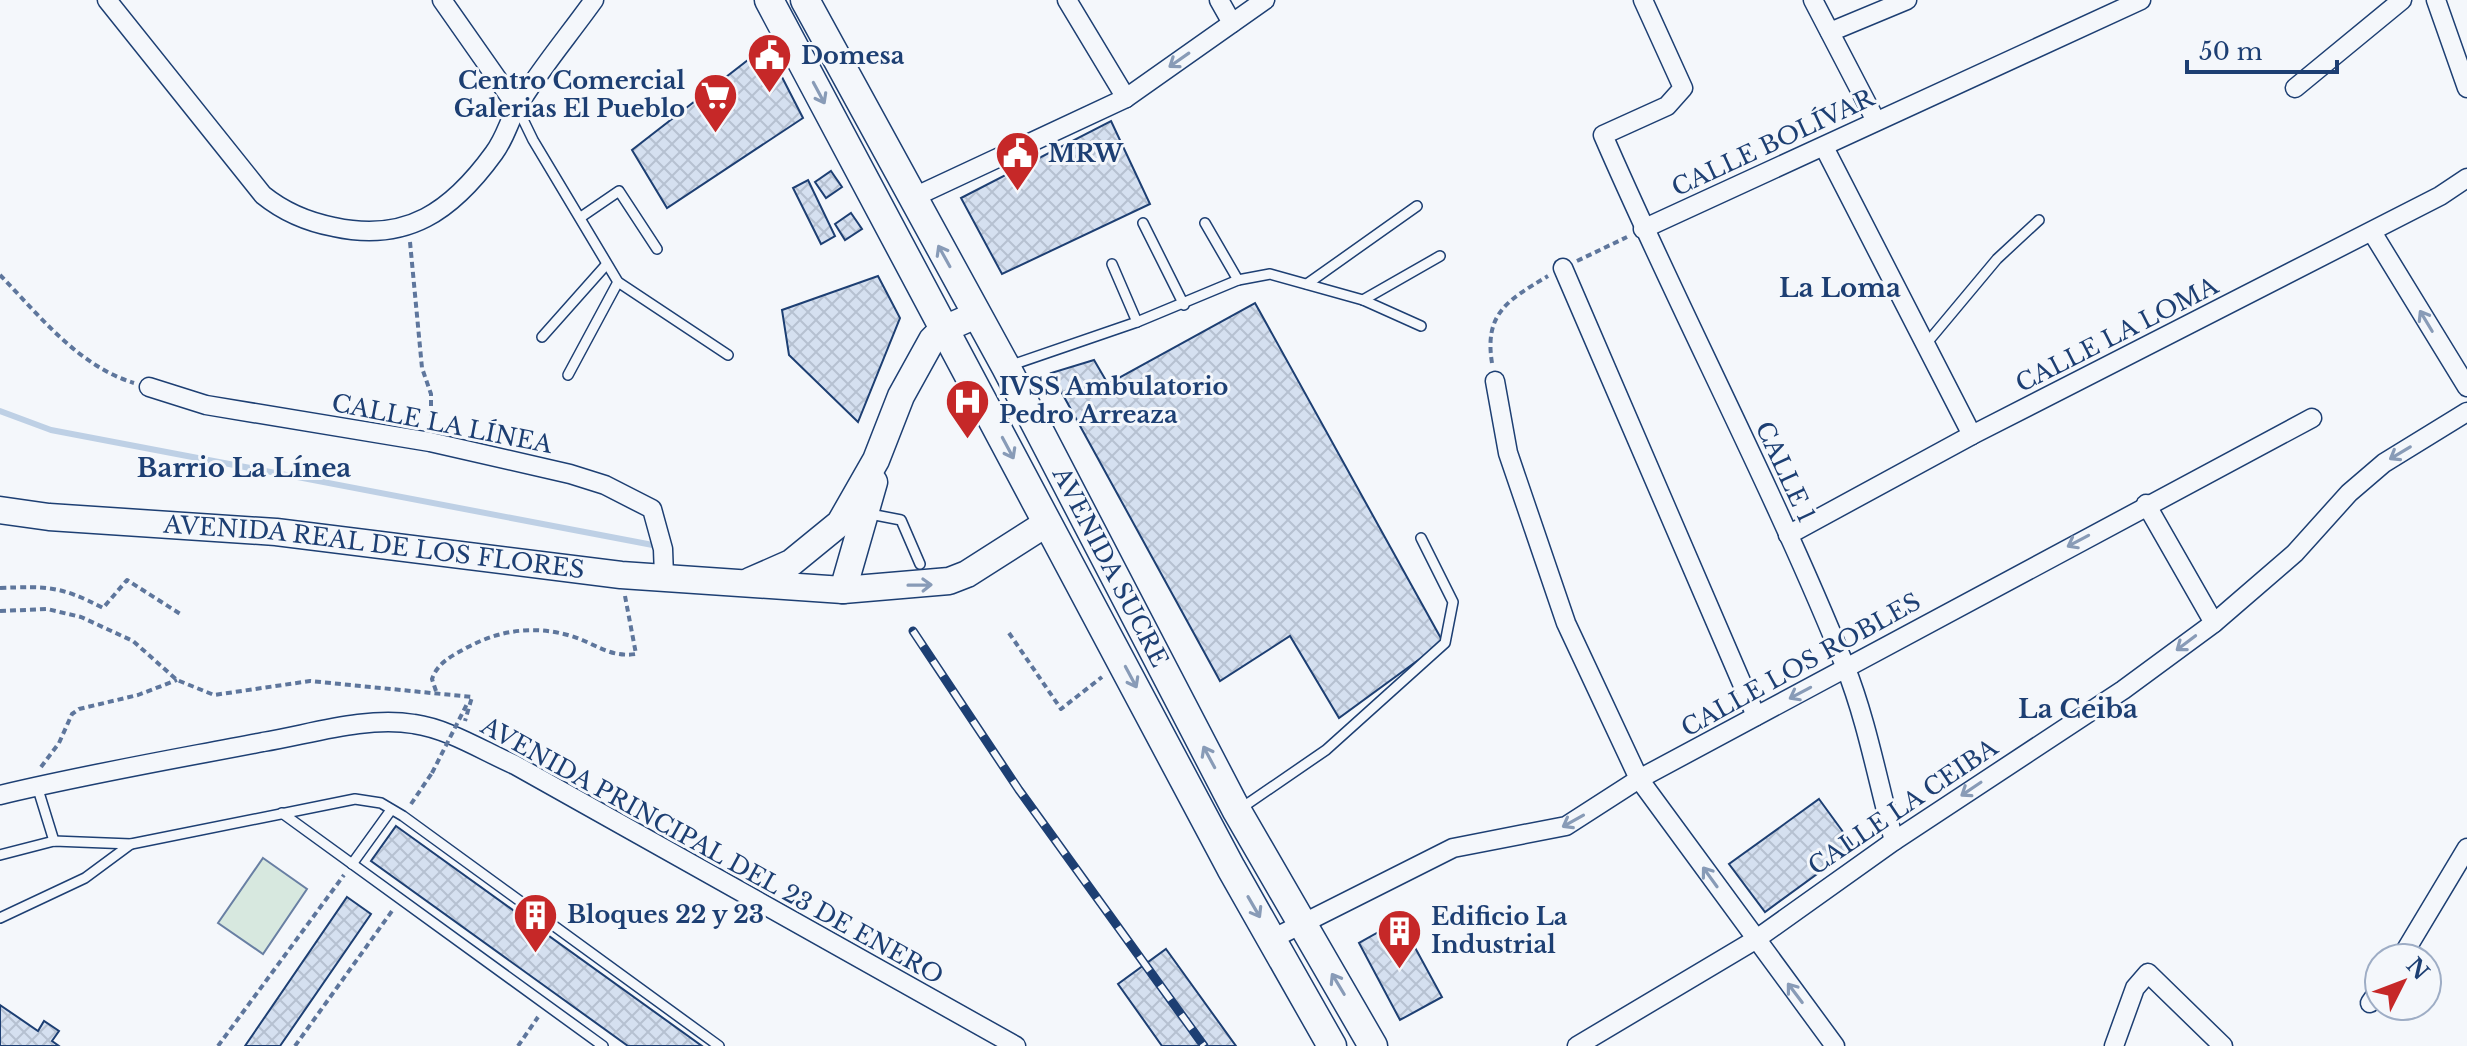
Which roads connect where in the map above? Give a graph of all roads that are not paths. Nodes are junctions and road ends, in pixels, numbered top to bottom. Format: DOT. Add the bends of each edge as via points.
graph roads {
  1 [pos="107,0"];
  2 [pos="442,0"];
  3 [pos="594,0"];
  4 [pos="769,0"];
  5 [pos="805,0"];
  6 [pos="1067,0"];
  7 [pos="1219,0"];
  8 [pos="1265,0"];
  9 [pos="1643,0"];
  10 [pos="1813,0"];
  11 [pos="1907,0"];
  12 [pos="2141,0"];
  13 [pos="2436,0"];
  14 [pos="2395,2"];
  15 [pos="1232,23"];
  16 [pos="1830,32"];
  17 [pos="2295,88"];
  18 [pos="2467,88"];
  19 [pos="1126,98"];
  20 [pos="517,107"];
  21 [pos="1876,121"];
  22 [pos="1824,147"];
  23 [pos="2467,178"];
  24 [pos="912,198"];
  25 [pos="1417,206"];
  26 [pos="581,217"];
  27 [pos="2039,220"];
  28 [pos="1143,223"];
  29 [pos="1205,223"];
  30 [pos="1643,229"];
  31 [pos="2372,232"];
  32 [pos="657,249"];
  33 [pos="1440,256"];
  34 [pos="1112,264"];
  35 [pos="606,265"];
  36 [pos="1563,268"];
  37 [pos="1238,280"];
  38 [pos="618,282"];
  39 [pos="1307,284"];
  40 [pos="1363,300"];
  41 [pos="1184,305"];
  42 [pos="976,315"];
  43 [pos="1137,322"];
  44 [pos="1421,326"];
  45 [pos="946,329"];
  46 [pos="542,337"];
  47 [pos="1924,347"];
  48 [pos="728,355"];
  49 [pos="1006,367"];
  50 [pos="568,375"];
  51 [pos="1495,381"];
  52 [pos="149,387"];
  53 [pos="2467,387"];
  54 [pos="2467,412"];
  55 [pos="2312,418"];
  56 [pos="1972,435"];
  57 [pos="876,460"];
  58 [pos="2146,504"];
  59 [pos="0,510"];
  60 [pos="866,513"];
  61 [pos="1047,523"];
  62 [pos="1788,535"];
  63 [pos="824,538"];
  64 [pos="1421,538"];
  65 [pos="920,564"];
  66 [pos="664,576"];
  67 [pos="746,582"];
  68 [pos="832,589"];
  69 [pos="2214,623"];
  70 [pos="1846,669"];
  71 [pos="1756,716"];
  72 [pos="1639,779"];
  73 [pos="37,786"];
  74 [pos="0,795"];
  75 [pos="391,810"];
  76 [pos="1237,811"];
  77 [pos="282,813"];
  78 [pos="54,841"];
  79 [pos="1894,841"];
  80 [pos="131,844"];
  81 [pos="2467,848"];
  82 [pos="0,855"];
  83 [pos="352,864"];
  84 [pos="0,918"];
  85 [pos="1302,923"];
  86 [pos="1272,939"];
  87 [pos="1755,940"];
  88 [pos="2411,942"];
  89 [pos="590,1042"];
  90 [pos="603,1046"];
  91 [pos="719,1046"];
  92 [pos="1016,1046"];
  93 [pos="1332,1046"];
  94 [pos="1373,1046"];
  95 [pos="1577,1046"];
  96 [pos="1835,1046"];
  97 [pos="2114,1046"];
  98 [pos="2223,1046"];
  1 -- 20 [label="street" via="248,180 276,206 318,224 391,232 409,227 445,205 477,174 510,130"];
  2 -- 20 [label="street"];
  3 -- 20 [label="street"];
  4 -- 45 [label="main road, AVENIDA SUCRE, one-way"];
  5 -- 24 [label="main road, AVENIDA SUCRE"];
  6 -- 19 [label="street"];
  7 -- 15 [label="street"];
  8 -- 15 [label="street"];
  9 -- 30 [label="street, CALLE 1" via="1683,88 1667,106 1603,135"];
  10 -- 16 [label="street"];
  11 -- 16 [label="street"];
  12 -- 21 [label="street, CALLE BOLÍVAR"];
  13 -- 18 [label="street"];
  14 -- 17 [label="street"];
  15 -- 19 [label="street, one-way"];
  16 -- 21 [label="street"];
  19 -- 24 [label="street"];
  20 -- 26 [label="lane"];
  21 -- 22 [label="street, CALLE BOLÍVAR"];
  22 -- 30 [label="street, CALLE BOLÍVAR"];
  22 -- 47 [label="street"];
  23 -- 31 [label="street, CALLE LA LOMA"];
  42 -- 24 [label="main road, AVENIDA SUCRE, one-way"];
  25 -- 39 [label="lane"];
  26 -- 32 [label="lane" via="619,191"];
  26 -- 35 [label="lane"];
  27 -- 47 [label="lane" via="1997,259"];
  28 -- 41 [label="lane"];
  29 -- 37 [label="lane"];
  30 -- 62 [label="street, CALLE 1"];
  53 -- 31 [label="street, one-way"];
  31 -- 56 [label="street, CALLE LA LOMA"];
  33 -- 40 [label="lane"];
  34 -- 43 [label="lane"];
  35 -- 38 [label="lane"];
  35 -- 46 [label="lane"];
  36 -- 71 [label="street"];
  37 -- 39 [label="lane" via="1270,274"];
  37 -- 41 [label="lane"];
  38 -- 48 [label="lane"];
  38 -- 50 [label="lane"];
  39 -- 40 [label="lane"];
  40 -- 44 [label="lane"];
  41 -- 43 [label="lane"];
  42 -- 45 [label="street, AVENIDA REAL DE LOS FLORES"];
  42 -- 49 [label="main road, AVENIDA SUCRE"];
  43 -- 49 [label="lane"];
  45 -- 57 [label="street, AVENIDA REAL DE LOS FLORES" via="932,340 901,396"];
  45 -- 61 [label="main road, AVENIDA SUCRE, one-way"];
  47 -- 56 [label="street"];
  76 -- 49 [label="main road, AVENIDA SUCRE, one-way"];
  51 -- 72 [label="street" via="1508,453 1566,623"];
  52 -- 66 [label="street, CALLE LA LÍNEA" via="206,405 430,442 570,474 643,502 656,516"];
  54 -- 69 [label="street, CALLE LA CEIBA, one-way" via="2384,463 2295,553"];
  55 -- 58 [label="street, CALLE LOS ROBLES"];
  56 -- 62 [label="street, CALLE LA LOMA"];
  57 -- 60 [label="street, AVENIDA REAL DE LOS FLORES"];
  57 -- 63 [label="street, AVENIDA REAL DE LOS FLORES" via="840,523"];
  58 -- 69 [label="street"];
  58 -- 70 [label="street, CALLE LOS ROBLES, one-way"];
  59 -- 66 [label="street, AVENIDA REAL DE LOS FLORES" via="276,532"];
  60 -- 65 [label="lane" via="901,520"];
  60 -- 68 [label="street, AVENIDA REAL DE LOS FLORES"];
  68 -- 61 [label="street, AVENIDA REAL DE LOS FLORES, one-way" via="949,581"];
  61 -- 86 [label="main road, AVENIDA SUCRE, one-way"];
  62 -- 70 [label="street, CALLE 1"];
  63 -- 67 [label="street, AVENIDA REAL DE LOS FLORES" via="791,563"];
  63 -- 68 [label="street" via="814,558"];
  64 -- 76 [label="lane" via="1453,602 1445,643 1326,750"];
  66 -- 67 [label="street, AVENIDA REAL DE LOS FLORES"];
  67 -- 68 [label="street, AVENIDA REAL DE LOS FLORES"];
  69 -- 79 [label="street, CALLE LA CEIBA, one-way" via="2123,690"];
  70 -- 71 [label="street, CALLE LOS ROBLES, one-way"];
  70 -- 79 [label="street, CALLE 1"];
  71 -- 72 [label="street, CALLE LOS ROBLES"];
  72 -- 85 [label="street, CALLE LOS ROBLES, one-way" via="1566,826 1453,848"];
  87 -- 72 [label="street, one-way"];
  73 -- 74 [label="street, AVENIDA PRINCIPAL DEL 23 DE ENERO"];
  73 -- 78 [label="lane"];
  73 -- 92 [label="street, AVENIDA PRINCIPAL DEL 23 DE ENERO" via="366,725 415,724 515,765"];
  75 -- 77 [label="lane" via="355,799"];
  75 -- 83 [label="lane"];
  75 -- 91 [label="lane"];
  76 -- 85 [label="main road, AVENIDA SUCRE"];
  77 -- 80 [label="lane"];
  77 -- 83 [label="lane"];
  78 -- 80 [label="lane"];
  78 -- 82 [label="lane"];
  79 -- 87 [label="street, CALLE LA CEIBA"];
  80 -- 84 [label="lane" via="85,878"];
  81 -- 88 [label="street"];
  83 -- 89 [label="lane"];
  85 -- 86 [label="street, CALLE LOS ROBLES"];
  94 -- 85 [label="main road, AVENIDA SUCRE, one-way"];
  86 -- 93 [label="main road, AVENIDA SUCRE"];
  87 -- 95 [label="street, CALLE LA CEIBA"];
  96 -- 87 [label="street, one-way"];
  89 -- 90 [label="lane"];
  97 -- 98 [label="street" via="2135,988 2144,975 2152,974"];
}
